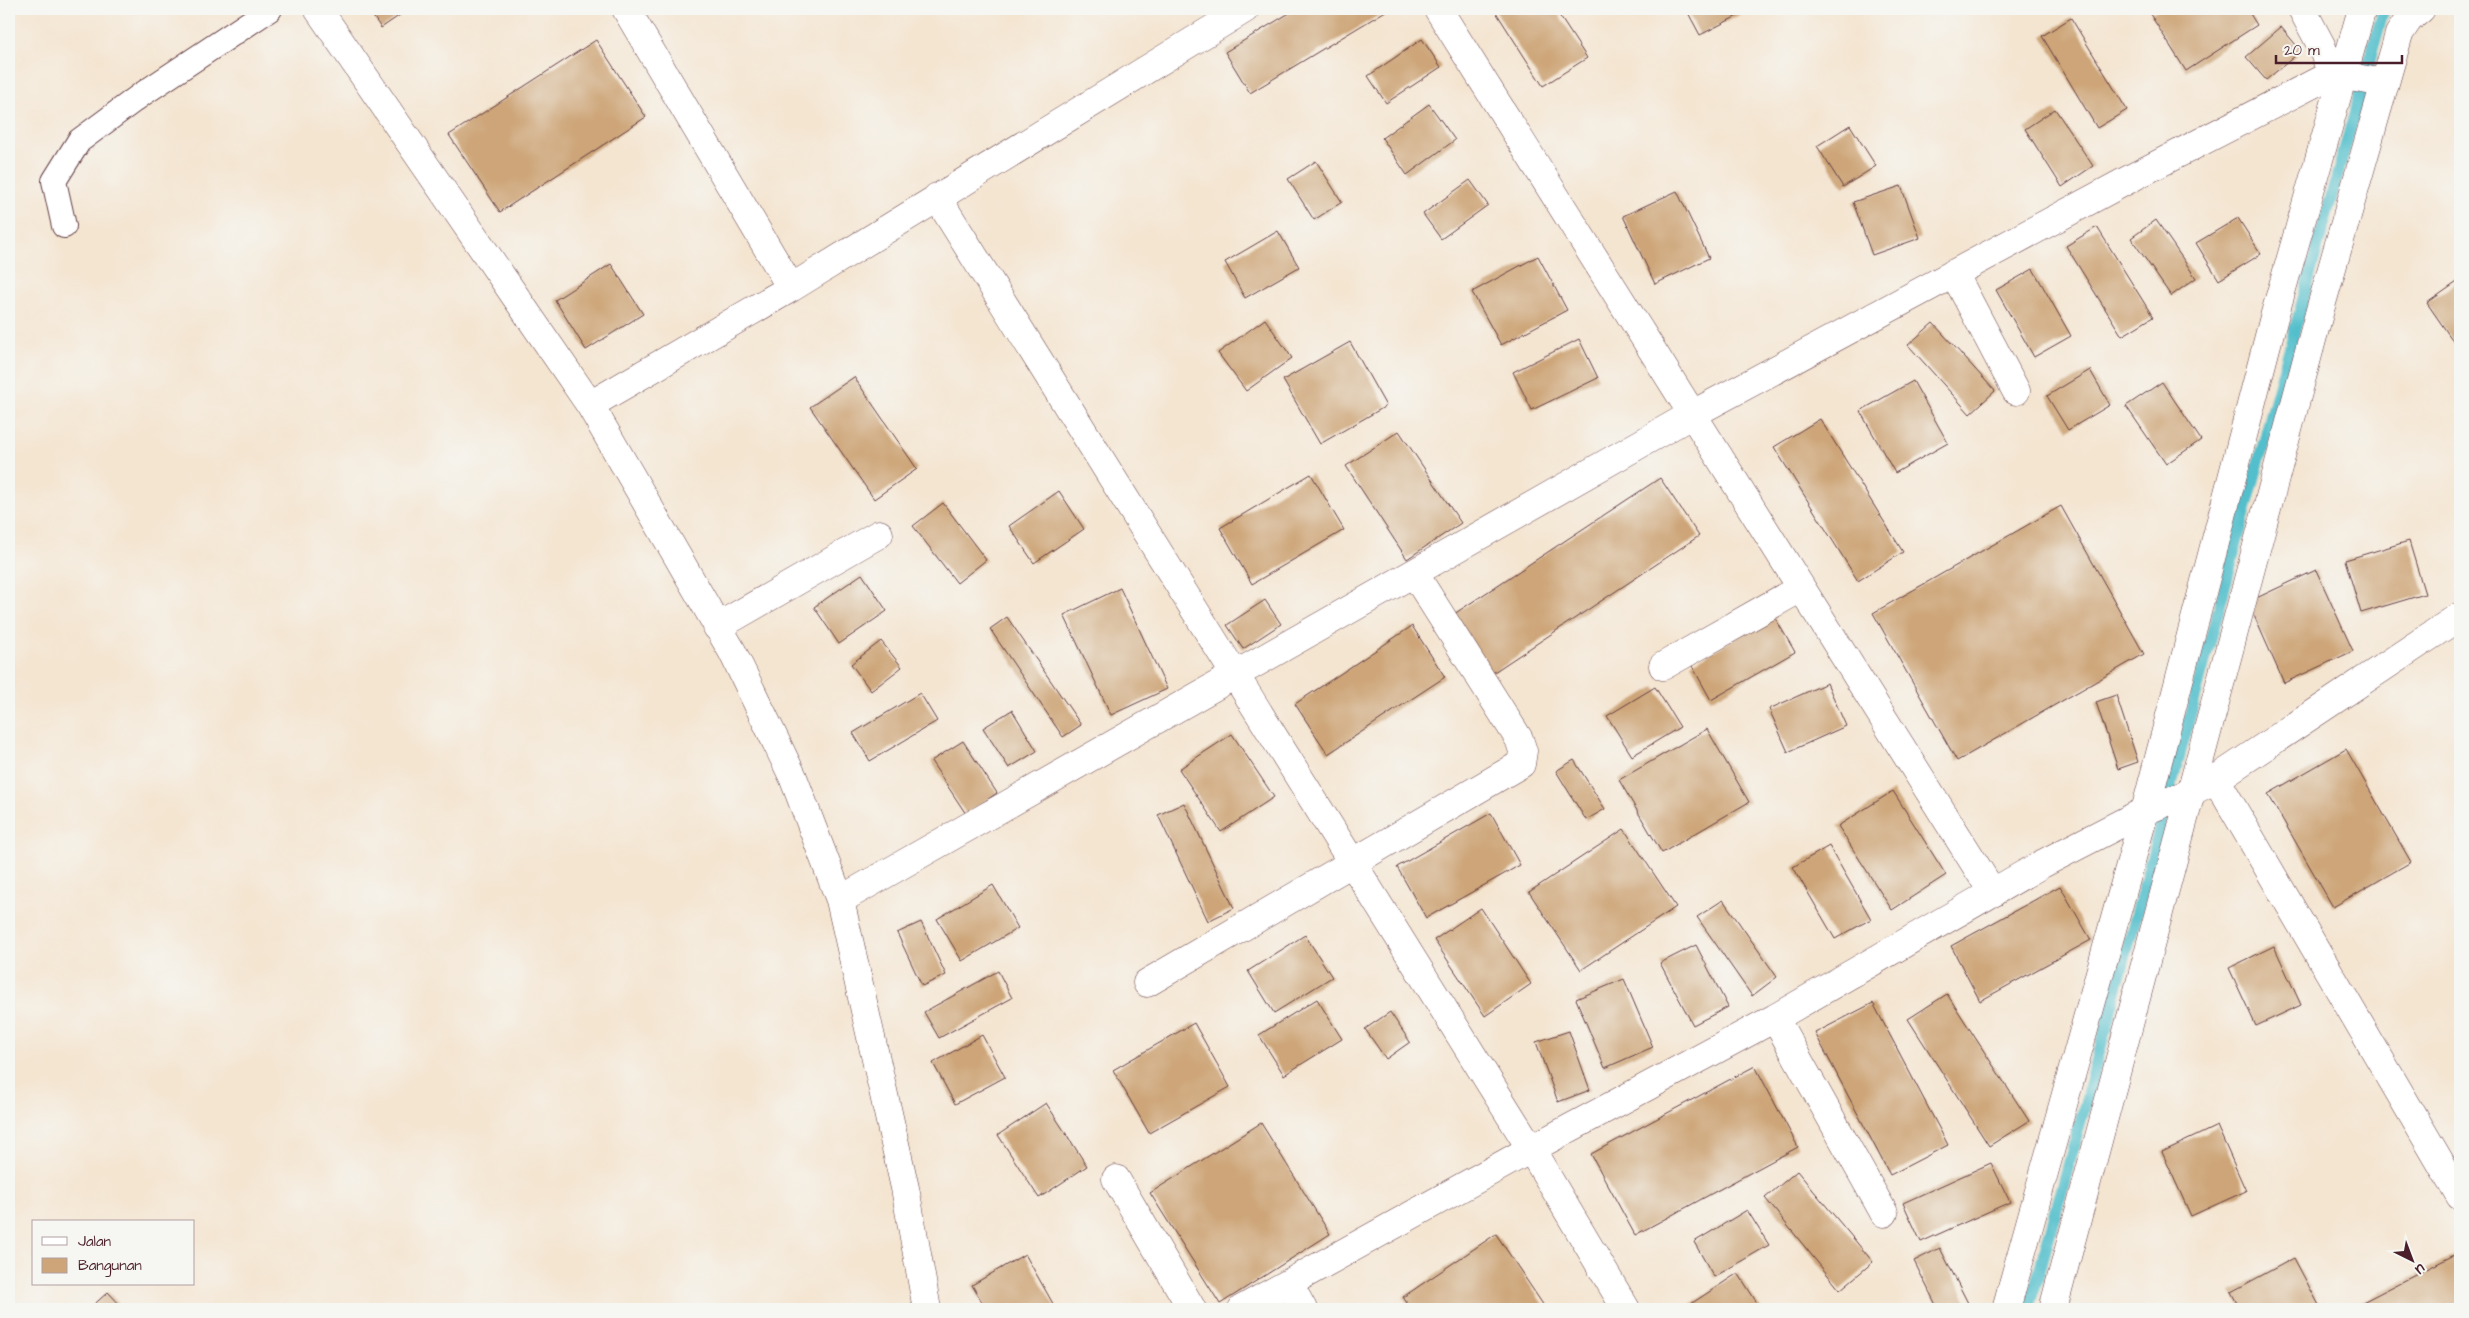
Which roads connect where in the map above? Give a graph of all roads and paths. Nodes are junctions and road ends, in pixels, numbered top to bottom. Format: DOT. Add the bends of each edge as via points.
graph roads {
  1 [pos="270,9"];
  2 [pos="318,9"];
  3 [pos="626,9"];
  4 [pos="1245,9"];
  5 [pos="1438,9"];
  6 [pos="2302,9"];
  7 [pos="2362,9"];
  8 [pos="2421,9"];
  9 [pos="2358,78"];
  10 [pos="937,197"];
  11 [pos="64,226"];
  12 [pos="1954,273"];
  13 [pos="790,288"];
  14 [pos="2016,391"];
  15 [pos="590,405"];
  16 [pos="1692,415"];
  17 [pos="878,534"];
  18 [pos="1414,573"];
  19 [pos="1801,588"];
  20 [pos="2460,616"];
  21 [pos="717,627"];
  22 [pos="1663,666"];
  23 [pos="1237,674"];
  24 [pos="2216,779"];
  25 [pos="2185,795"];
  26 [pos="2150,809"];
  27 [pos="1352,861"];
  28 [pos="1993,892"];
  29 [pos="840,900"];
  30 [pos="1147,984"];
  31 [pos="1775,1018"];
  32 [pos="1532,1149"];
  33 [pos="1116,1179"];
  34 [pos="2460,1196"];
  35 [pos="1884,1213"];
  36 [pos="1289,1284"];
  37 [pos="927,1309"];
  38 [pos="1192,1309"];
  39 [pos="1242,1309"];
  40 [pos="1303,1309"];
  41 [pos="1626,1309"];
  42 [pos="2006,1309"];
  43 [pos="2053,1309"];
  1 -- 11 [label="lane" via="141,95 79,141 54,181"];
  2 -- 15 [label="street"];
  3 -- 13 [label="street"];
  4 -- 10 [label="street"];
  5 -- 16 [label="street"];
  6 -- 9 [label="street" via="2321,45"];
  7 -- 9 [label="street"];
  8 -- 9 [label="street"];
  9 -- 12 [label="street"];
  9 -- 25 [label="street" via="2320,310"];
  9 -- 26 [label="street" via="2274,317"];
  10 -- 13 [label="street"];
  10 -- 23 [label="street"];
  12 -- 14 [label="street"];
  12 -- 16 [label="street"];
  13 -- 15 [label="street"];
  15 -- 21 [label="street"];
  16 -- 18 [label="street"];
  16 -- 19 [label="street"];
  17 -- 21 [label="street"];
  18 -- 23 [label="street"];
  18 -- 27 [label="street" via="1519,739 1523,752 1521,764"];
  19 -- 22 [label="street"];
  19 -- 28 [label="street"];
  20 -- 24 [label="street"];
  21 -- 29 [label="street" via="732,651 793,777"];
  23 -- 27 [label="street"];
  23 -- 29 [label="street"];
  24 -- 25 [label="street"];
  24 -- 34 [label="street"];
  25 -- 26 [label="street"];
  25 -- 43 [label="street"];
  26 -- 28 [label="street"];
  26 -- 42 [label="street"];
  27 -- 30 [label="street"];
  27 -- 32 [label="street"];
  28 -- 31 [label="street"];
  29 -- 37 [label="street" via="905,1188"];
  31 -- 32 [label="street"];
  31 -- 35 [label="street"];
  32 -- 36 [label="street"];
  32 -- 41 [label="street"];
  33 -- 38 [label="street"];
  36 -- 39 [label="street"];
  36 -- 40 [label="street"];
}
